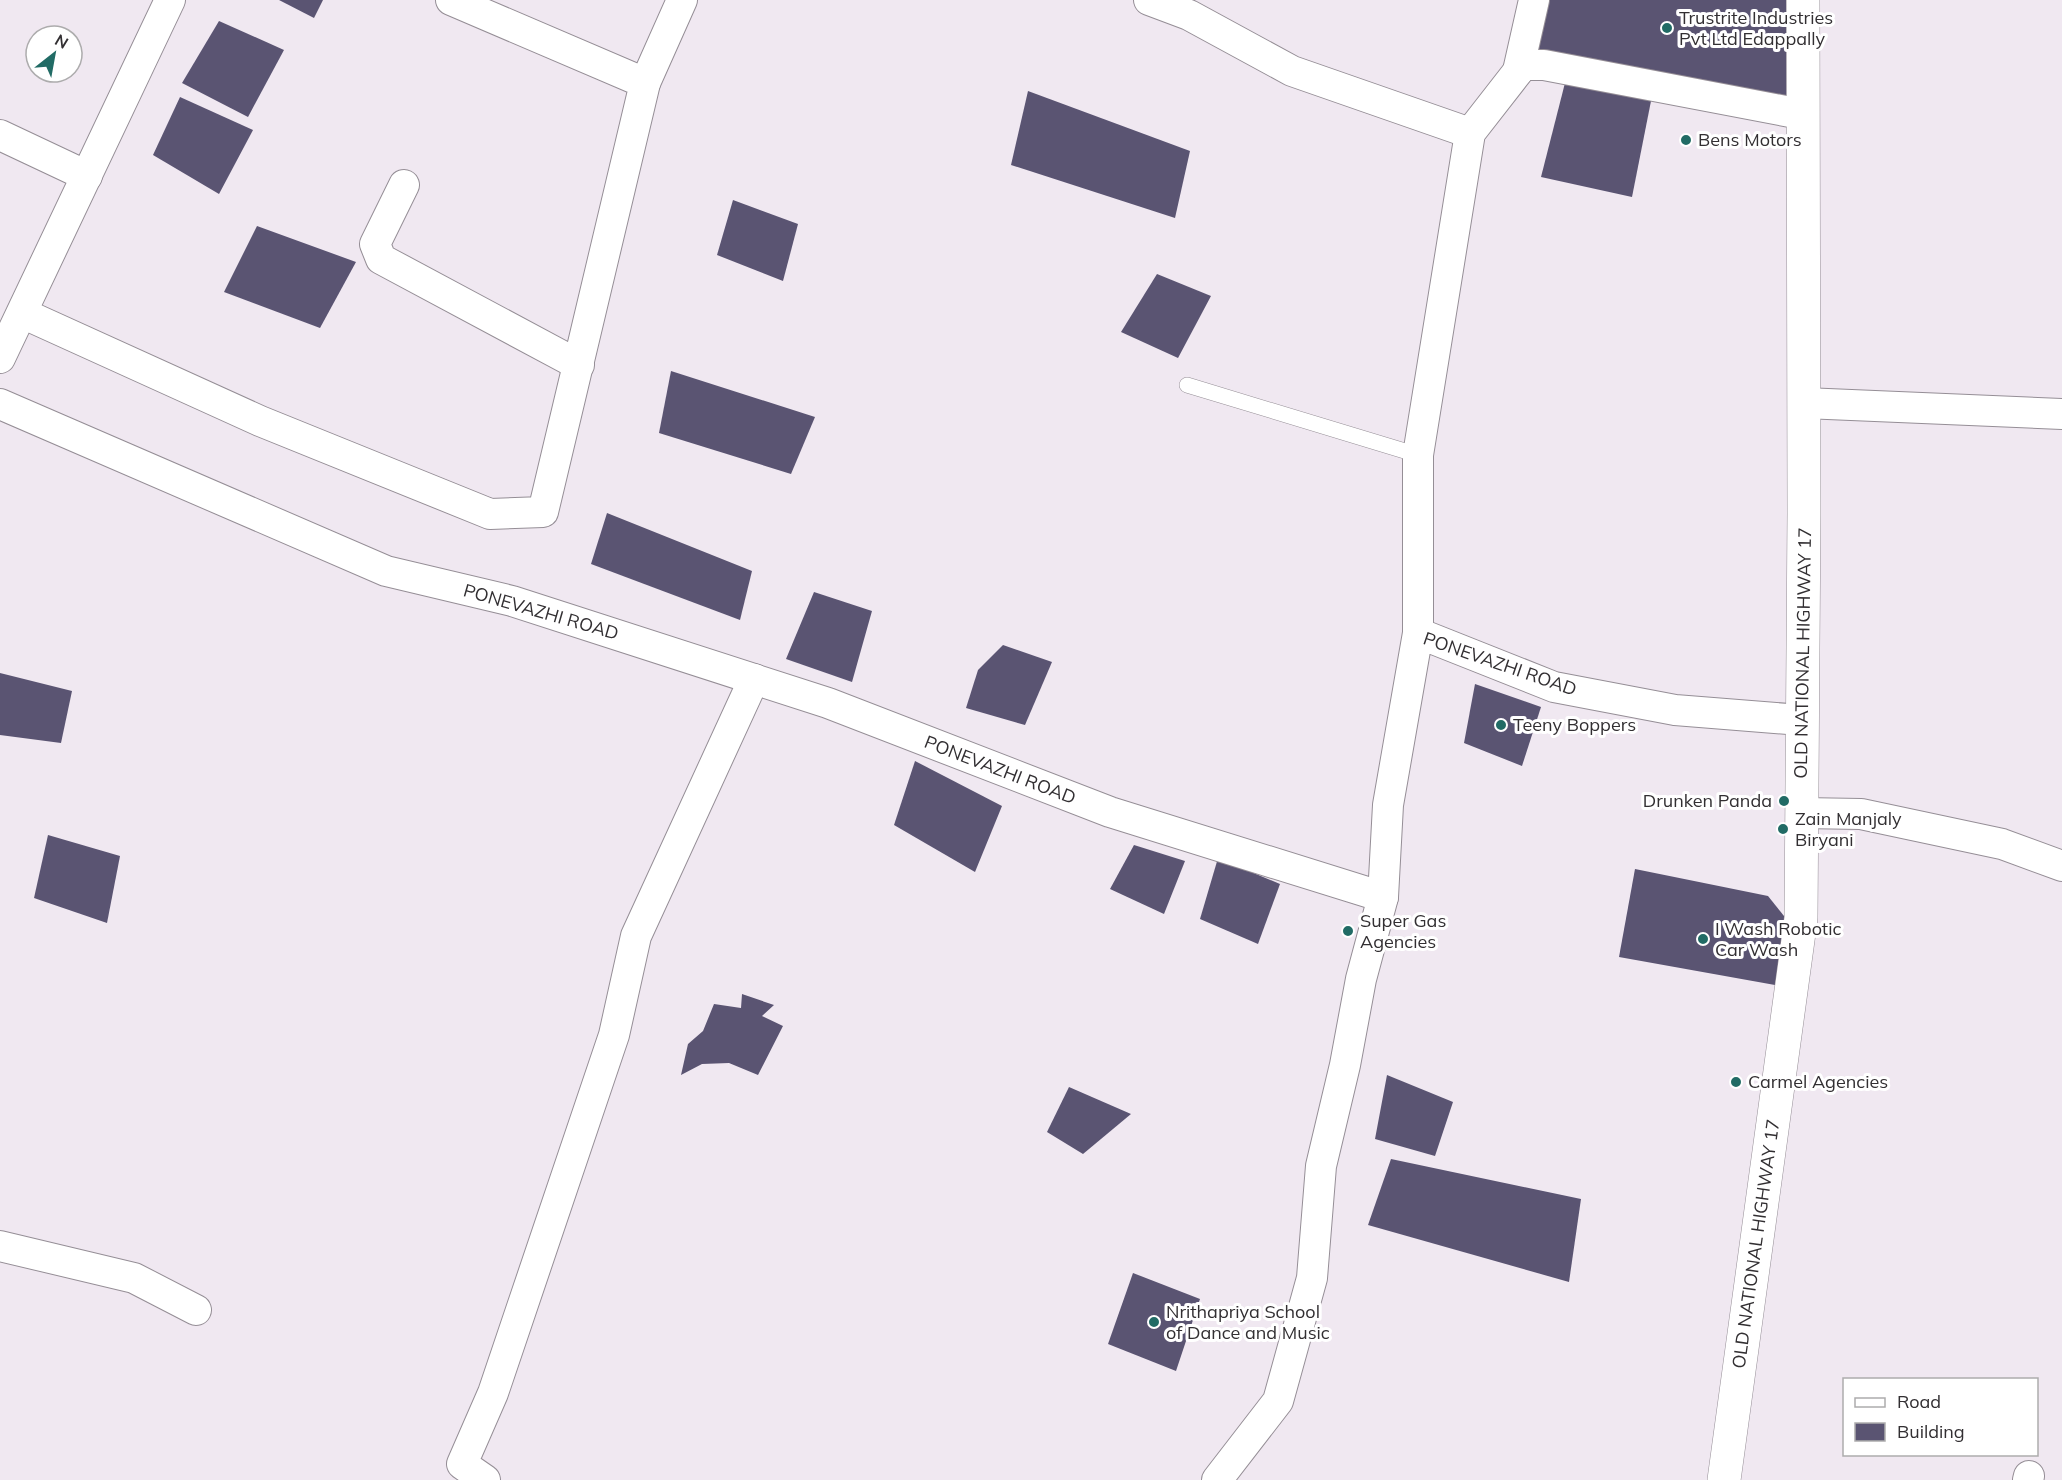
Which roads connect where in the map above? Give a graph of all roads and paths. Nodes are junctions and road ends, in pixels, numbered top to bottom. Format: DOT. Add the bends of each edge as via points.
graph roads {
  1 [pos="170,0"];
  2 [pos="451,0"];
  3 [pos="682,0"];
  4 [pos="1149,0"];
  5 [pos="1534,0"];
  6 [pos="1803,0"];
  7 [pos="1518,71"];
  8 [pos="645,83"];
  9 [pos="1801,114"];
  10 [pos="1470,133"];
  11 [pos="0,135"];
  12 [pos="87,176"];
  13 [pos="404,185"];
  14 [pos="22,313"];
  15 [pos="0,358"];
  16 [pos="579,365"];
  17 [pos="1187,385"];
  18 [pos="1804,403"];
  19 [pos="0,404"];
  20 [pos="2062,414"];
  21 [pos="1418,455"];
  22 [pos="1418,633"];
  23 [pos="754,679"];
  24 [pos="1802,720"];
  25 [pos="1802,813"];
  26 [pos="2062,866"];
  27 [pos="1383,897"];
  28 [pos="0,1246"];
  29 [pos="196,1310"];
  30 [pos="485,1480"];
  31 [pos="1217,1480"];
  32 [pos="1724,1480"];
  1 -- 12 [label="street"];
  2 -- 8 [label="street"];
  3 -- 8 [label="street"];
  4 -- 10 [label="street" via="1189,15 1292,71"];
  5 -- 7 [label="street"];
  6 -- 9 [label="street, OLD NATIONAL HIGHWAY 17"];
  7 -- 9 [label="street" via="1523,65 1544,65"];
  7 -- 10 [label="street"];
  8 -- 16 [label="street"];
  9 -- 18 [label="street, OLD NATIONAL HIGHWAY 17"];
  10 -- 21 [label="street"];
  11 -- 12 [label="street"];
  12 -- 14 [label="street"];
  13 -- 16 [label="street" via="375,244 381,259"];
  14 -- 15 [label="street"];
  14 -- 16 [label="street" via="260,421 490,514 543,512"];
  17 -- 21 [label="lane"];
  18 -- 20 [label="street"];
  18 -- 24 [label="street, OLD NATIONAL HIGHWAY 17"];
  19 -- 23 [label="street, PONEVAZHI ROAD" via="386,571 512,601"];
  21 -- 22 [label="street"];
  22 -- 24 [label="street, PONEVAZHI ROAD" via="1554,687 1675,710"];
  22 -- 27 [label="street, PONEVAZHI ROAD" via="1388,805"];
  23 -- 27 [label="street, PONEVAZHI ROAD" via="828,703 1110,812"];
  23 -- 30 [label="street" via="636,936 614,1035 493,1393 462,1464"];
  24 -- 25 [label="street, OLD NATIONAL HIGHWAY 17"];
  25 -- 26 [label="street" via="1861,814 2002,844"];
  25 -- 32 [label="street, OLD NATIONAL HIGHWAY 17" via="1801,918"];
  27 -- 31 [label="street" via="1321,1166 1312,1278 1278,1401"];
  28 -- 29 [label="street" via="134,1278"];
}
